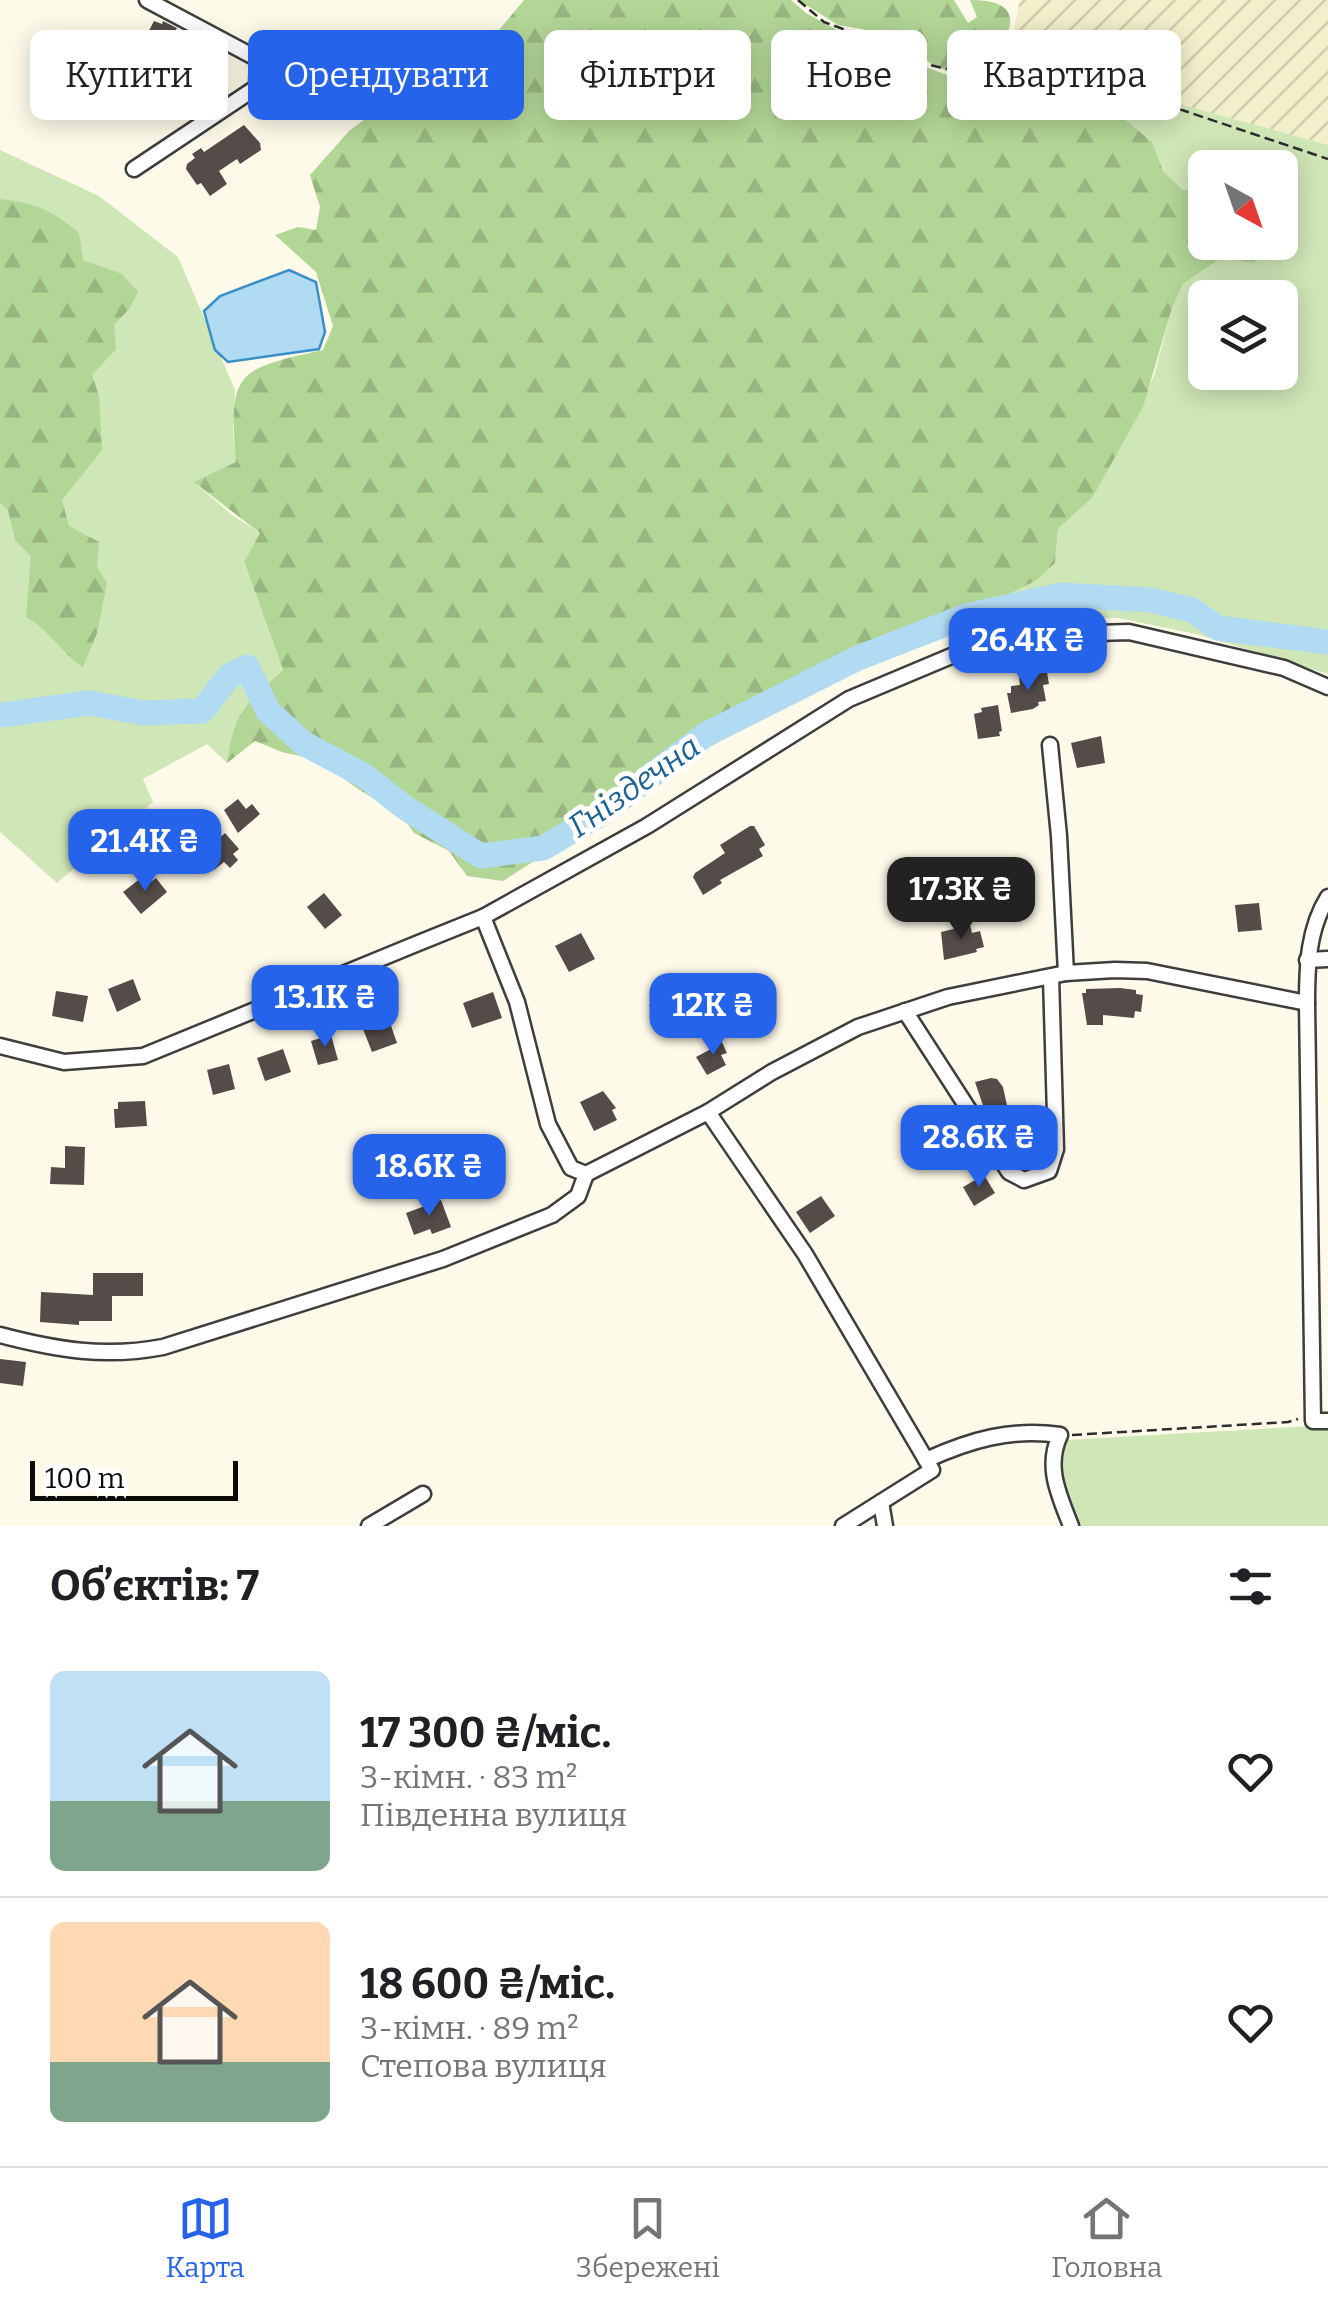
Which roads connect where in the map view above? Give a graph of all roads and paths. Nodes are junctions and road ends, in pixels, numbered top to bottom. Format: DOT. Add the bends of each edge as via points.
graph roads {
  1 [pos="147,0"];
  2 [pos="798,0"];
  3 [pos="1328,159"];
  4 [pos="134,169"];
  5 [pos="1328,688"];
  6 [pos="1050,745"];
  7 [pos="1328,897"];
  8 [pos="483,917"];
  9 [pos="1328,959"];
  10 [pos="1307,960"];
  11 [pos="1058,975"];
  12 [pos="1307,1003"];
  13 [pos="905,1012"];
  14 [pos="0,1046"];
  15 [pos="708,1112"];
  16 [pos="1328,1140"];
  17 [pos="1309,1142"];
  18 [pos="586,1174"];
  19 [pos="1310,1326"];
  20 [pos="1328,1326"];
  21 [pos="0,1336"];
  22 [pos="1313,1412"];
  23 [pos="1328,1421"];
  24 [pos="1060,1435"];
  25 [pos="926,1460"];
  26 [pos="424,1494"];
  27 [pos="881,1502"];
  28 [pos="369,1526"];
  29 [pos="843,1526"];
  30 [pos="885,1526"];
  31 [pos="1070,1526"];
  1 -- 4 [label="street" via="258,59 257,87"];
  2 -- 3 [label="path" via="824,22 917,62 986,78 1055,72"];
  5 -- 8 [label="street" via="1284,668 1129,632 1036,635 968,649 849,698 646,826"];
  6 -- 11 [label="street" via="1060,836"];
  7 -- 10 [label="street"];
  8 -- 14 [label="street" via="143,1056 64,1062"];
  8 -- 18 [label="street" via="517,1002 548,1124 571,1168"];
  9 -- 10 [label="street"];
  10 -- 12 [label="street"];
  11 -- 12 [label="street" via="1147,971"];
  11 -- 13 [label="street"];
  11 -- 13 [label="street" via="1056,1148 1049,1171 1024,1180 1009,1172"];
  12 -- 17 [label="street"];
  13 -- 15 [label="street" via="858,1027"];
  15 -- 18 [label="street"];
  15 -- 25 [label="street" via="805,1254"];
  16 -- 17 [label="street"];
  17 -- 19 [label="street"];
  18 -- 21 [label="street" via="578,1196 552,1214 443,1260 164,1347 124,1354"];
  19 -- 20 [label="street"];
  19 -- 22 [label="street"];
  22 -- 23 [label="street" via="1313,1422"];
  22 -- 24 [label="path" via="1288,1422"];
  24 -- 25 [label="street" via="1002,1434"];
  24 -- 31 [label="street" via="1052,1454 1054,1484"];
  25 -- 27 [label="street" via="932,1470"];
  26 -- 28 [label="street"];
  27 -- 29 [label="street"];
  27 -- 30 [label="street"];
}
